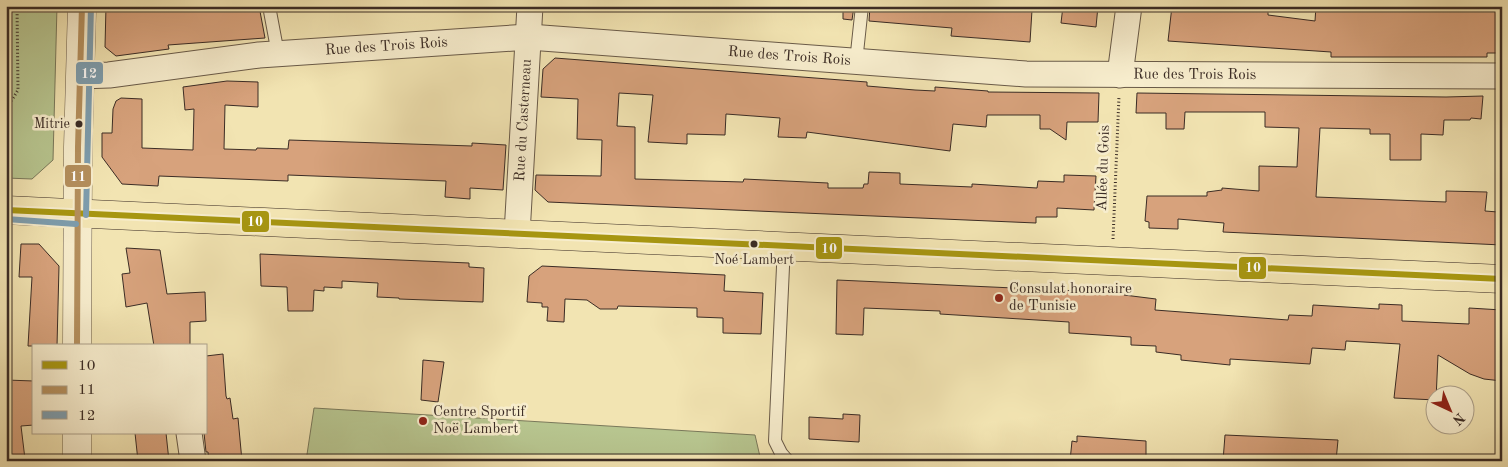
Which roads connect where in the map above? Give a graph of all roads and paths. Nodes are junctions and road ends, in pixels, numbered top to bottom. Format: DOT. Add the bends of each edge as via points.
graph roads {
  1 [pos="17,6"];
  2 [pos="82,6"];
  3 [pos="269,6"];
  4 [pos="530,6"];
  5 [pos="862,6"];
  6 [pos="1129,6"];
  7 [pos="529,37"];
  8 [pos="278,54"];
  9 [pos="856,62"];
  10 [pos="1120,75"];
  11 [pos="80,76"];
  12 [pos="1502,76"];
  13 [pos="6,110"];
  14 [pos="6,210"];
  15 [pos="77,215"];
  16 [pos="516,234"];
  17 [pos="784,245"];
  18 [pos="1112,262"];
  19 [pos="1502,279"];
  20 [pos="77,344"];
  21 [pos="77,434"];
  22 [pos="189,434"];
  23 [pos="780,458"];
  24 [pos="77,461"];
  25 [pos="192,461"];
  1 -- 13 [label="path" via="18,90"];
  2 -- 11 [label="street"];
  3 -- 8 [label="lane"];
  4 -- 7 [label="street, Rue du Casterneau"];
  5 -- 9 [label="lane"];
  6 -- 10 [label="street"];
  7 -- 8 [label="street, Rue des Trois Rois"];
  7 -- 9 [label="street, Rue des Trois Rois"];
  7 -- 16 [label="street, Rue du Casterneau"];
  8 -- 11 [label="street, Rue des Trois Rois"];
  9 -- 10 [label="street, Rue des Trois Rois" via="1026,74"];
  10 -- 12 [label="street, Rue des Trois Rois"];
  10 -- 18 [label="path, Allée du Gois"];
  11 -- 15 [label="street"];
  14 -- 15 [label="main road"];
  15 -- 16 [label="main road"];
  15 -- 20 [label="street"];
  16 -- 17 [label="main road"];
  17 -- 18 [label="main road"];
  17 -- 23 [label="lane" via="775,427"];
  18 -- 19 [label="main road"];
  21 -- 24 [label="street"];
  22 -- 25 [label="street"];
}
